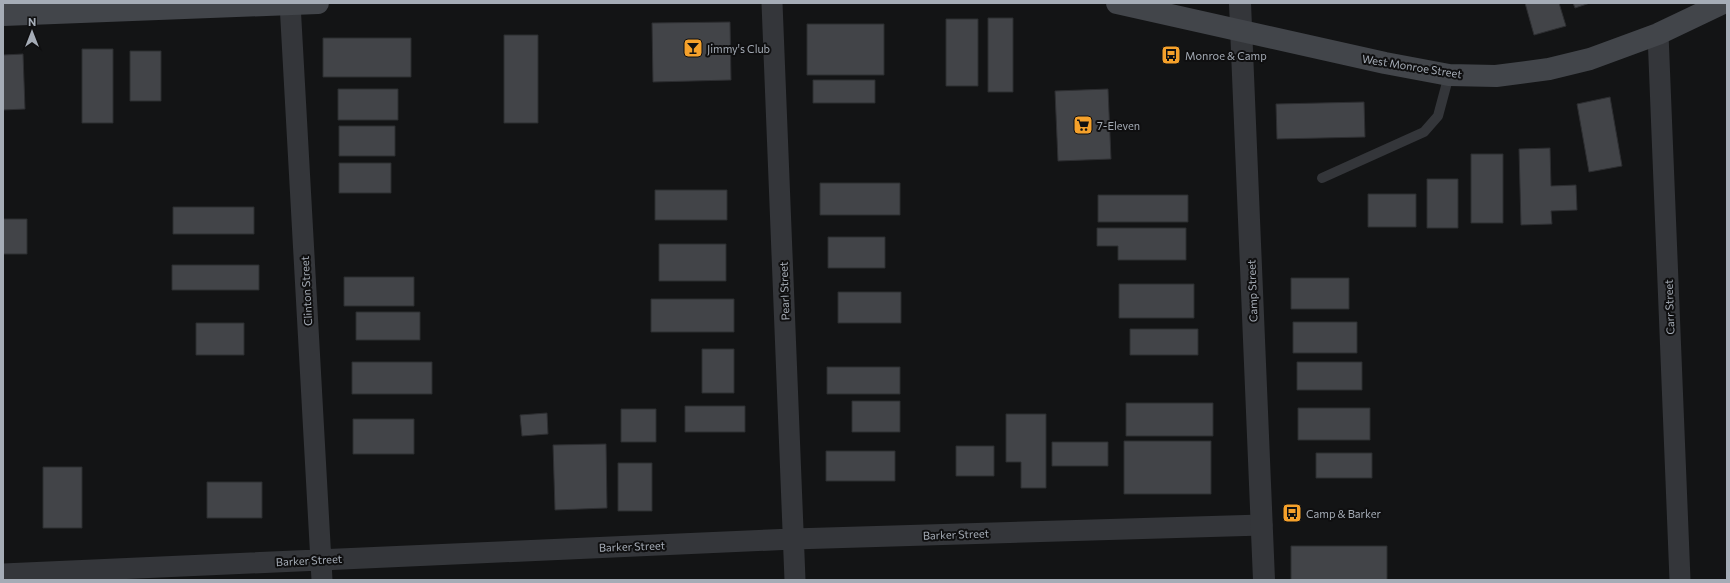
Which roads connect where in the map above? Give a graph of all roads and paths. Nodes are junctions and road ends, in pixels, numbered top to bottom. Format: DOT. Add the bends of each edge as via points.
graph roads {
  1 [pos="318,3"];
  2 [pos="772,3"];
  3 [pos="1117,3"];
  4 [pos="1240,3"];
  5 [pos="1723,3"];
  6 [pos="290,4"];
  7 [pos="3,15"];
  8 [pos="1241,30"];
  9 [pos="1658,34"];
  10 [pos="1449,74"];
  11 [pos="1322,178"];
  12 [pos="1262,525"];
  13 [pos="793,539"];
  14 [pos="321,559"];
  15 [pos="3,574"];
  16 [pos="322,580"];
  17 [pos="795,580"];
  18 [pos="1264,580"];
  19 [pos="1680,580"];
  1 -- 6 [label="main road"];
  2 -- 13 [label="street, Pearl Street"];
  3 -- 8 [label="main road, West Monroe Street"];
  4 -- 8 [label="street, Camp Street"];
  5 -- 9 [label="main road, West Monroe Street"];
  6 -- 7 [label="main road"];
  6 -- 14 [label="street, Clinton Street"];
  8 -- 10 [label="main road, West Monroe Street" via="1295,44"];
  8 -- 12 [label="street, Camp Street"];
  9 -- 10 [label="main road, West Monroe Street" via="1590,59 1549,69 1496,76"];
  9 -- 19 [label="street, Carr Street"];
  10 -- 11 [label="lane" via="1438,116 1424,132"];
  12 -- 13 [label="street, Barker Street"];
  12 -- 18 [label="street, Camp Street"];
  13 -- 14 [label="street, Barker Street"];
  13 -- 17 [label="street, Pearl Street"];
  14 -- 15 [label="street, Barker Street"];
  14 -- 16 [label="street, Clinton Street"];
}
